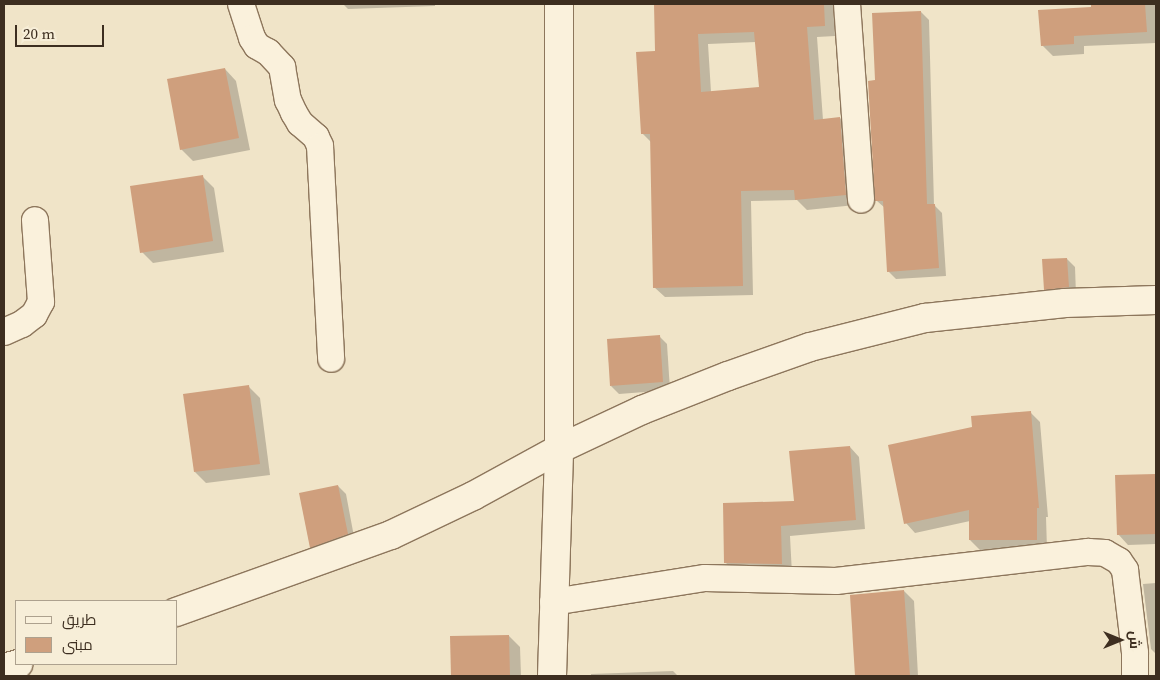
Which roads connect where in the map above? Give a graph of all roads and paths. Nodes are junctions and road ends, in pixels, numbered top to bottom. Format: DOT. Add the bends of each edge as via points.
graph roads {
  1 [pos="241,4"];
  2 [pos="559,4"];
  3 [pos="847,4"];
  4 [pos="861,199"];
  5 [pos="35,220"];
  6 [pos="1156,300"];
  7 [pos="4,332"];
  8 [pos="331,359"];
  9 [pos="559,449"];
  10 [pos="553,602"];
  11 [pos="178,611"];
  12 [pos="552,676"];
  13 [pos="1135,676"];
  1 -- 8 [label="street" via="252,38 282,68 294,113 320,146"];
  2 -- 9 [label="street"];
  3 -- 4 [label="street"];
  5 -- 7 [label="street" via="40,302 34,315"];
  6 -- 9 [label="street" via="1065,303 925,318 880,328 810,346 728,376 642,410"];
  9 -- 10 [label="street"];
  9 -- 11 [label="street" via="473,496 391,535"];
  10 -- 12 [label="street"];
  10 -- 13 [label="street" via="705,578 836,581 1088,552 1105,553 1119,561 1125,570"];
}
